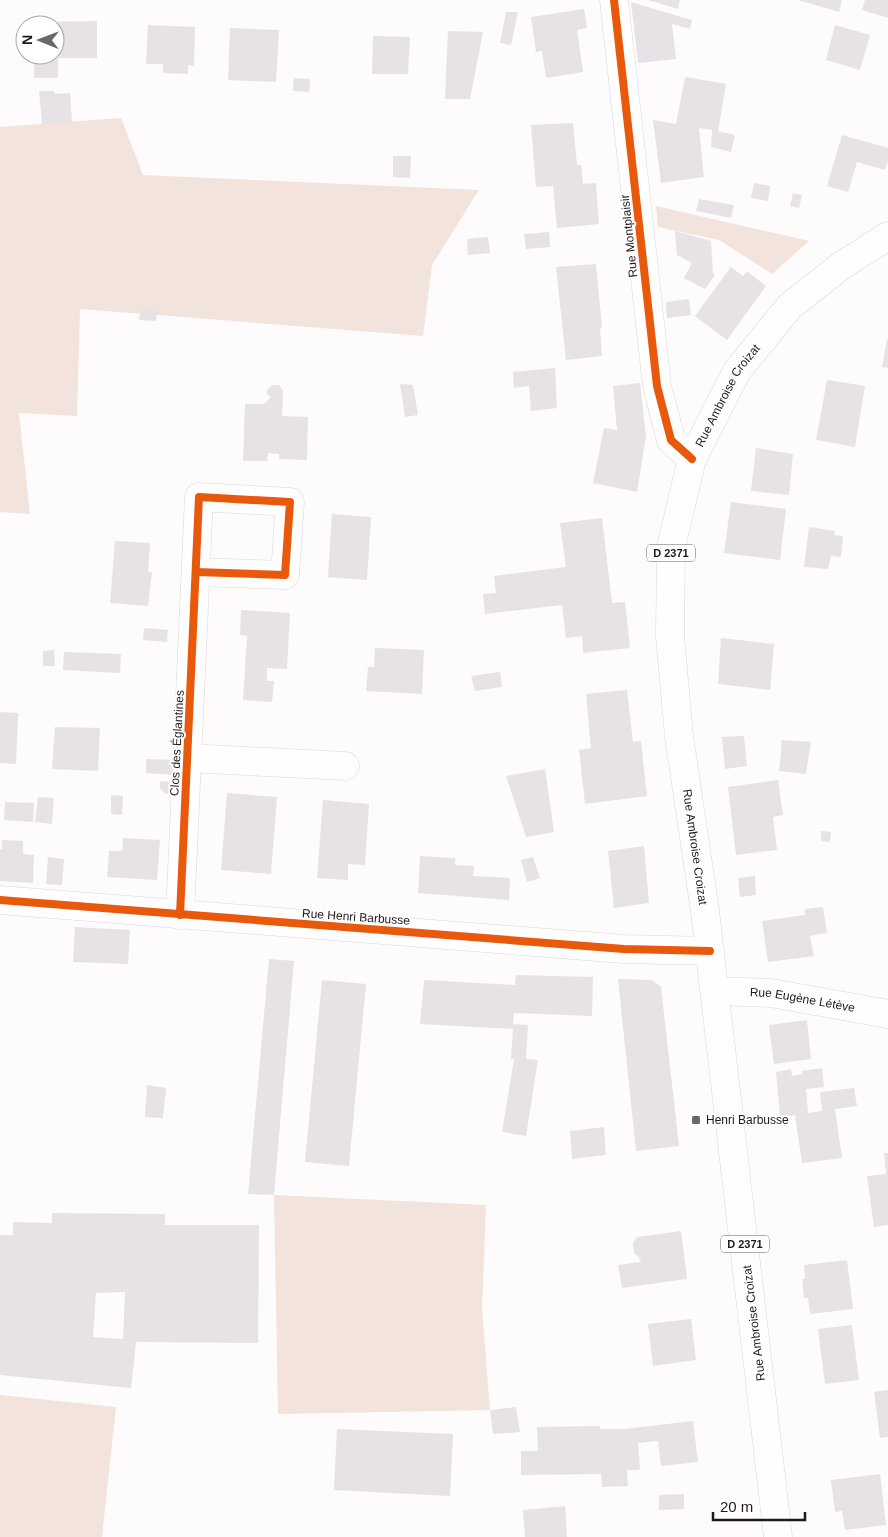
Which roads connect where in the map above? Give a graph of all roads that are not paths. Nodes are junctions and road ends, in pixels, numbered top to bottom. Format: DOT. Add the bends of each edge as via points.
graph roads {
  1 [pos="614,0"];
  2 [pos="888,236"];
  3 [pos="692,459"];
  4 [pos="196,572"];
  5 [pos="187,758"];
  6 [pos="345,766"];
  7 [pos="0,900"];
  8 [pos="180,914"];
  9 [pos="710,951"];
  10 [pos="715,991"];
  11 [pos="888,1014"];
  12 [pos="778,1537"];
  1 -- 3 [label="street, Rue Montplaisir" via="657,386 671,440"];
  2 -- 3 [label="street, Rue Ambroise Croizat / D 2371" via="790,306 737,371"];
  3 -- 9 [label="street, Rue Ambroise Croizat / D 2371" via="671,547 670,636 679,736"];
  4 -- 5 [label="street, Clos des Églantines"];
  5 -- 6 [label="street, Clos des Églantines"];
  5 -- 8 [label="street, Clos des Églantines"];
  7 -- 8 [label="street, Rue Henri Barbusse"];
  8 -- 9 [label="street, Rue Henri Barbusse" via="624,949"];
  9 -- 10 [label="street, Rue Ambroise Croizat / D 2371"];
  10 -- 11 [label="street, Rue Eugène Létève" via="771,992"];
  10 -- 12 [label="street, Rue Ambroise Croizat / D 2371"];
}
